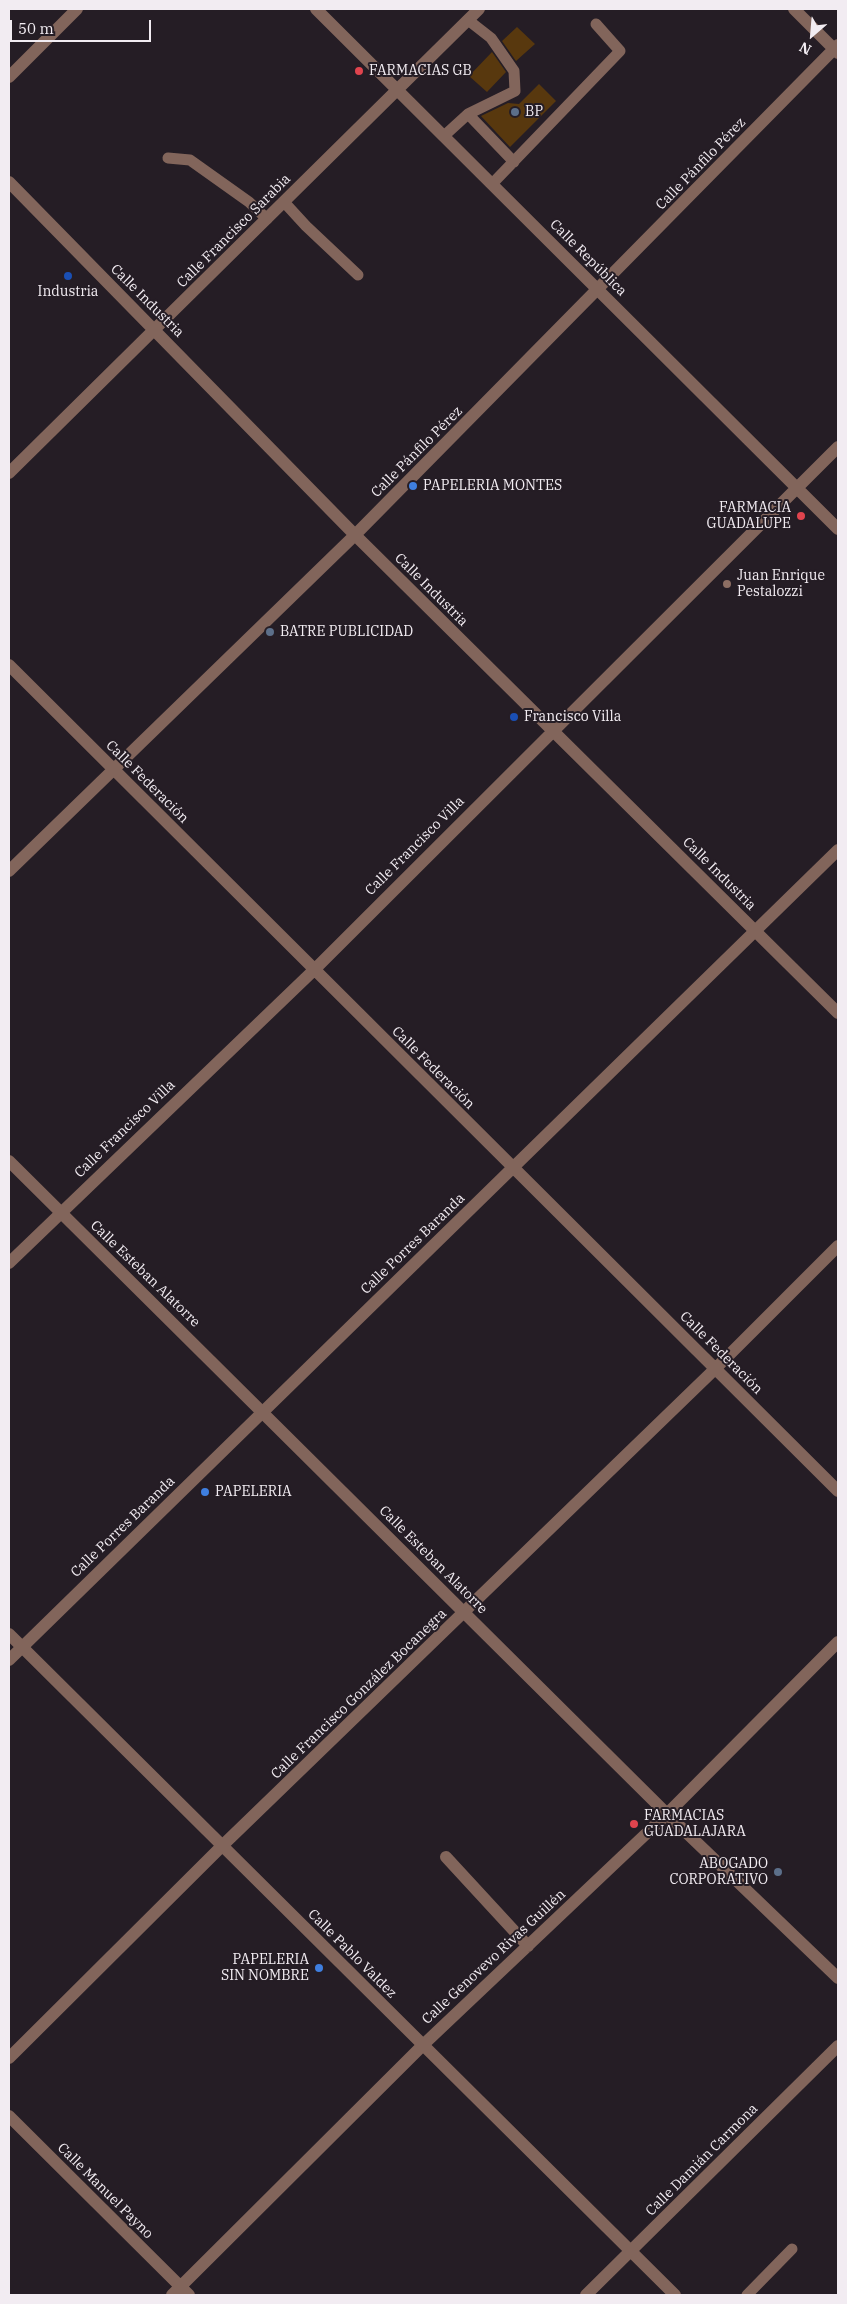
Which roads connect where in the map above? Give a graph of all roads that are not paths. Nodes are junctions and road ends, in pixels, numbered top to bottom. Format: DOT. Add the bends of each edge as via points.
graph roads {
  1 [pos="77,9"];
  2 [pos="316,9"];
  3 [pos="479,9"];
  4 [pos="794,9"];
  5 [pos="468,20"];
  6 [pos="596,24"];
  7 [pos="837,49"];
  8 [pos="9,77"];
  9 [pos="398,90"];
  10 [pos="468,114"];
  11 [pos="445,135"];
  12 [pos="168,158"];
  13 [pos="514,162"];
  14 [pos="9,182"];
  15 [pos="492,184"];
  16 [pos="284,202"];
  17 [pos="267,219"];
  18 [pos="358,275"];
  19 [pos="599,290"];
  20 [pos="155,330"];
  21 [pos="838,447"];
  22 [pos="9,473"];
  23 [pos="797,488"];
  24 [pos="838,529"];
  25 [pos="356,535"];
  26 [pos="9,665"];
  27 [pos="552,730"];
  28 [pos="113,770"];
  29 [pos="838,850"];
  30 [pos="9,871"];
  31 [pos="756,932"];
  32 [pos="314,970"];
  33 [pos="838,1013"];
  34 [pos="9,1161"];
  35 [pos="512,1168"];
  36 [pos="60,1212"];
  37 [pos="838,1246"];
  38 [pos="9,1263"];
  39 [pos="716,1368"];
  40 [pos="264,1412"];
  41 [pos="838,1491"];
  42 [pos="465,1612"];
  43 [pos="9,1634"];
  44 [pos="838,1642"];
  45 [pos="22,1647"];
  46 [pos="9,1660"];
  47 [pos="668,1814"];
  48 [pos="222,1846"];
  49 [pos="446,1857"];
  50 [pos="528,1946"];
  51 [pos="838,1978"];
  52 [pos="423,2045"];
  53 [pos="838,2046"];
  54 [pos="9,2058"];
  55 [pos="9,2116"];
  56 [pos="792,2249"];
  57 [pos="630,2251"];
  58 [pos="180,2292"];
  59 [pos="586,2295"];
  60 [pos="675,2295"];
  61 [pos="747,2295"];
  1 -- 8 [label="street"];
  2 -- 9 [label="street, Calle República"];
  3 -- 5 [label="street, Calle Francisco Sarabia"];
  4 -- 7 [label="street"];
  5 -- 9 [label="street, Calle Francisco Sarabia"];
  5 -- 10 [label="lane" via="491,38 514,71 515,91"];
  6 -- 13 [label="lane" via="620,51"];
  7 -- 19 [label="street, Calle Pánfilo Pérez"];
  9 -- 11 [label="street, Calle República"];
  9 -- 16 [label="street, Calle Francisco Sarabia"];
  10 -- 11 [label="lane"];
  10 -- 13 [label="lane"];
  11 -- 15 [label="street, Calle República"];
  12 -- 17 [label="lane" via="190,160 249,202"];
  13 -- 15 [label="lane"];
  14 -- 20 [label="street, Calle Industria"];
  15 -- 19 [label="street, Calle República"];
  16 -- 17 [label="street, Calle Francisco Sarabia"];
  16 -- 18 [label="lane"];
  17 -- 20 [label="street, Calle Francisco Sarabia"];
  19 -- 23 [label="street, Calle República"];
  19 -- 25 [label="street, Calle Pánfilo Pérez"];
  20 -- 22 [label="street, Calle Francisco Sarabia"];
  20 -- 25 [label="street, Calle Industria"];
  21 -- 23 [label="street, Calle Francisco Villa"];
  23 -- 24 [label="street, Calle República"];
  23 -- 27 [label="street, Calle Francisco Villa"];
  25 -- 27 [label="street, Calle Industria"];
  25 -- 28 [label="street, Calle Pánfilo Pérez"];
  26 -- 28 [label="street, Calle Federación"];
  27 -- 31 [label="street, Calle Industria"];
  27 -- 32 [label="street, Calle Francisco Villa"];
  28 -- 30 [label="street, Calle Pánfilo Pérez"];
  28 -- 32 [label="street, Calle Federación"];
  29 -- 31 [label="street, Calle Porres Baranda"];
  31 -- 33 [label="street, Calle Industria"];
  31 -- 35 [label="street, Calle Porres Baranda"];
  32 -- 35 [label="street, Calle Federación"];
  32 -- 36 [label="street, Calle Francisco Villa"];
  34 -- 36 [label="street, Calle Esteban Alatorre"];
  35 -- 39 [label="street, Calle Federación"];
  35 -- 40 [label="street, Calle Porres Baranda"];
  36 -- 38 [label="street, Calle Francisco Villa"];
  36 -- 40 [label="street, Calle Esteban Alatorre"];
  37 -- 39 [label="street, Calle Francisco González Bocanegra"];
  39 -- 41 [label="street, Calle Federación"];
  39 -- 42 [label="street, Calle Francisco González Bocanegra"];
  40 -- 42 [label="street, Calle Esteban Alatorre"];
  40 -- 45 [label="street, Calle Porres Baranda"];
  42 -- 47 [label="street, Calle Esteban Alatorre"];
  42 -- 48 [label="street, Calle Francisco González Bocanegra"];
  43 -- 45 [label="street, Calle Pablo Valdez"];
  44 -- 47 [label="street, Calle Genovevo Rivas Guillén"];
  45 -- 46 [label="street, Calle Porres Baranda"];
  45 -- 48 [label="street, Calle Pablo Valdez"];
  47 -- 50 [label="street, Calle Genovevo Rivas Guillén"];
  47 -- 51 [label="street, Calle Esteban Alatorre"];
  48 -- 52 [label="street, Calle Pablo Valdez"];
  48 -- 54 [label="street, Calle Francisco González Bocanegra"];
  49 -- 50 [label="street"];
  50 -- 52 [label="street, Calle Genovevo Rivas Guillén"];
  52 -- 57 [label="street, Calle Pablo Valdez"];
  52 -- 58 [label="street, Calle Genovevo Rivas Guillén"];
  53 -- 57 [label="street, Calle Damián Carmona"];
  55 -- 58 [label="street, Calle Manuel Payno"];
  56 -- 61 [label="lane"];
  57 -- 59 [label="street, Calle Damián Carmona"];
  57 -- 60 [label="street, Calle Pablo Valdez"];
}
